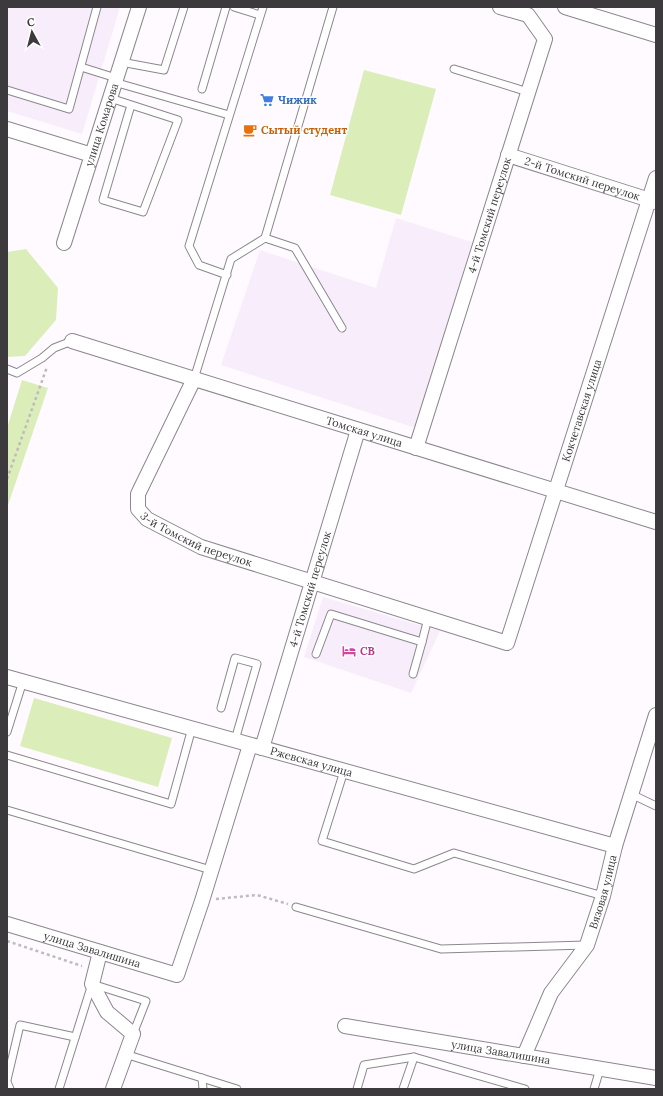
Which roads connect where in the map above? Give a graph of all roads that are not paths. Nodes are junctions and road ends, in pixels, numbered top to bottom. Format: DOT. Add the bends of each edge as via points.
graph roads {
  1 [pos="97,7"];
  2 [pos="138,7"];
  3 [pos="184,7"];
  4 [pos="226,7"];
  5 [pos="234,7"];
  6 [pos="263,7"];
  7 [pos="333,7"];
  8 [pos="500,7"];
  9 [pos="565,7"];
  10 [pos="260,15"];
  11 [pos="656,35"];
  12 [pos="121,62"];
  13 [pos="81,67"];
  14 [pos="454,69"];
  15 [pos="115,80"];
  16 [pos="202,89"];
  17 [pos="7,90"];
  18 [pos="528,92"];
  19 [pos="110,98"];
  20 [pos="131,105"];
  21 [pos="229,115"];
  22 [pos="7,129"];
  23 [pos="92,155"];
  24 [pos="508,155"];
  25 [pos="656,178"];
  26 [pos="653,201"];
  27 [pos="265,238"];
  28 [pos="64,243"];
  29 [pos="226,275"];
  30 [pos="342,328"];
  31 [pos="72,341"];
  32 [pos="7,369"];
  33 [pos="194,379"];
  34 [pos="358,430"];
  35 [pos="416,448"];
  36 [pos="556,491"];
  37 [pos="656,522"];
  38 [pos="312,582"];
  39 [pos="428,618"];
  40 [pos="422,642"];
  41 [pos="507,643"];
  42 [pos="316,654"];
  43 [pos="413,674"];
  44 [pos="7,677"];
  45 [pos="23,681"];
  46 [pos="221,708"];
  47 [pos="656,715"];
  48 [pos="192,728"];
  49 [pos="7,732"];
  50 [pos="235,740"];
  51 [pos="256,746"];
  52 [pos="7,756"];
  53 [pos="344,771"];
  54 [pos="632,794"];
  55 [pos="656,806"];
  56 [pos="7,810"];
  57 [pos="615,846"];
  58 [pos="211,870"];
  59 [pos="603,896"];
  60 [pos="296,907"];
  61 [pos="7,924"];
  62 [pos="587,945"];
  63 [pos="100,952"];
  64 [pos="177,975"];
  65 [pos="93,977"];
  66 [pos="345,1026"];
  67 [pos="133,1034"];
  68 [pos="75,1037"];
  69 [pos="125,1054"];
  70 [pos="524,1056"];
  71 [pos="414,1057"];
  72 [pos="600,1069"];
  73 [pos="202,1078"];
  74 [pos="656,1078"];
  75 [pos="7,1081"];
  76 [pos="10,1089"];
  77 [pos="59,1089"];
  78 [pos="113,1089"];
  79 [pos="203,1089"];
  80 [pos="237,1089"];
  81 [pos="357,1089"];
  82 [pos="403,1089"];
  83 [pos="524,1089"];
  84 [pos="594,1089"];
  1 -- 13 [label="lane"];
  2 -- 12 [label="street, улица Комарова"];
  3 -- 12 [label="lane" via="164,70"];
  4 -- 16 [label="lane"];
  5 -- 10 [label="lane"];
  6 -- 10 [label="lane"];
  7 -- 27 [label="lane"];
  8 -- 18 [label="street, 4-й Томский переулок" via="528,16 545,39"];
  9 -- 11 [label="street"];
  10 -- 21 [label="lane"];
  12 -- 15 [label="street, улица Комарова"];
  13 -- 15 [label="lane"];
  13 -- 17 [label="lane" via="69,109"];
  14 -- 18 [label="lane"];
  15 -- 19 [label="street, улица Комарова"];
  15 -- 21 [label="lane"];
  18 -- 24 [label="street, 4-й Томский переулок"];
  19 -- 20 [label="lane"];
  19 -- 23 [label="street, улица Комарова"];
  20 -- 20 [label="lane" via="178,120 144,212 104,200"];
  21 -- 29 [label="lane" via="189,246 199,265"];
  22 -- 23 [label="street"];
  23 -- 28 [label="street, улица Комарова"];
  24 -- 26 [label="street, 2-й Томский переулок"];
  24 -- 35 [label="street, 4-й Томский переулок"];
  25 -- 26 [label="street, Кокчетавская улица"];
  26 -- 36 [label="street, Кокчетавская улица"];
  27 -- 29 [label="lane, 3-й Томский переулок" via="231,259"];
  27 -- 30 [label="lane" via="295,248"];
  29 -- 33 [label="lane, 3-й Томский переулок"];
  31 -- 32 [label="lane" via="54,348 17,373"];
  31 -- 33 [label="street, Томская улица"];
  33 -- 34 [label="street, Томская улица"];
  33 -- 38 [label="street, 3-й Томский переулок" via="138,494 138,510 147,519 201,547"];
  34 -- 35 [label="street, Томская улица"];
  34 -- 38 [label="street, 4-й Томский переулок"];
  35 -- 36 [label="street, Томская улица"];
  36 -- 37 [label="street, Томская улица"];
  36 -- 41 [label="street, Кокчетавская улица"];
  38 -- 39 [label="street, 3-й Томский переулок"];
  38 -- 51 [label="street, 4-й Томский переулок"];
  39 -- 40 [label="lane"];
  39 -- 41 [label="street, 3-й Томский переулок"];
  40 -- 42 [label="lane" via="330,614"];
  40 -- 43 [label="lane"];
  44 -- 45 [label="street, Ржевская улица"];
  45 -- 48 [label="street, Ржевская улица"];
  45 -- 49 [label="lane"];
  46 -- 50 [label="lane" via="235,658 257,664"];
  47 -- 54 [label="street, Вязовая улица"];
  48 -- 50 [label="street, Ржевская улица"];
  48 -- 52 [label="lane" via="170,804"];
  50 -- 51 [label="street, Ржевская улица"];
  51 -- 53 [label="street, Ржевская улица"];
  51 -- 58 [label="street, 4-й Томский переулок"];
  53 -- 57 [label="street, Ржевская улица"];
  53 -- 59 [label="lane" via="322,841 414,869 454,853"];
  54 -- 55 [label="lane"];
  54 -- 57 [label="street, Вязовая улица"];
  56 -- 58 [label="lane"];
  57 -- 59 [label="street, Вязовая улица"];
  58 -- 64 [label="street, 4-й Томский переулок"];
  59 -- 62 [label="street, Вязовая улица"];
  60 -- 62 [label="lane" via="441,949"];
  61 -- 63 [label="street, улица Завалишина"];
  62 -- 70 [label="street, Вязовая улица" via="551,993"];
  63 -- 64 [label="street, улица Завалишина"];
  63 -- 65 [label="street"];
  65 -- 67 [label="street" via="107,1012"];
  65 -- 67 [label="lane" via="146,1001"];
  65 -- 68 [label="lane"];
  66 -- 70 [label="street, улица Завалишина"];
  67 -- 69 [label="street"];
  68 -- 75 [label="lane" via="20,1025"];
  68 -- 77 [label="lane"];
  69 -- 73 [label="lane"];
  69 -- 78 [label="street"];
  70 -- 72 [label="street, улица Завалишина"];
  71 -- 81 [label="lane" via="364,1065"];
  71 -- 82 [label="lane"];
  71 -- 83 [label="lane"];
  72 -- 74 [label="street, улица Завалишина"];
  72 -- 84 [label="lane"];
  73 -- 79 [label="lane"];
  73 -- 80 [label="lane"];
  75 -- 76 [label="lane"];
}
